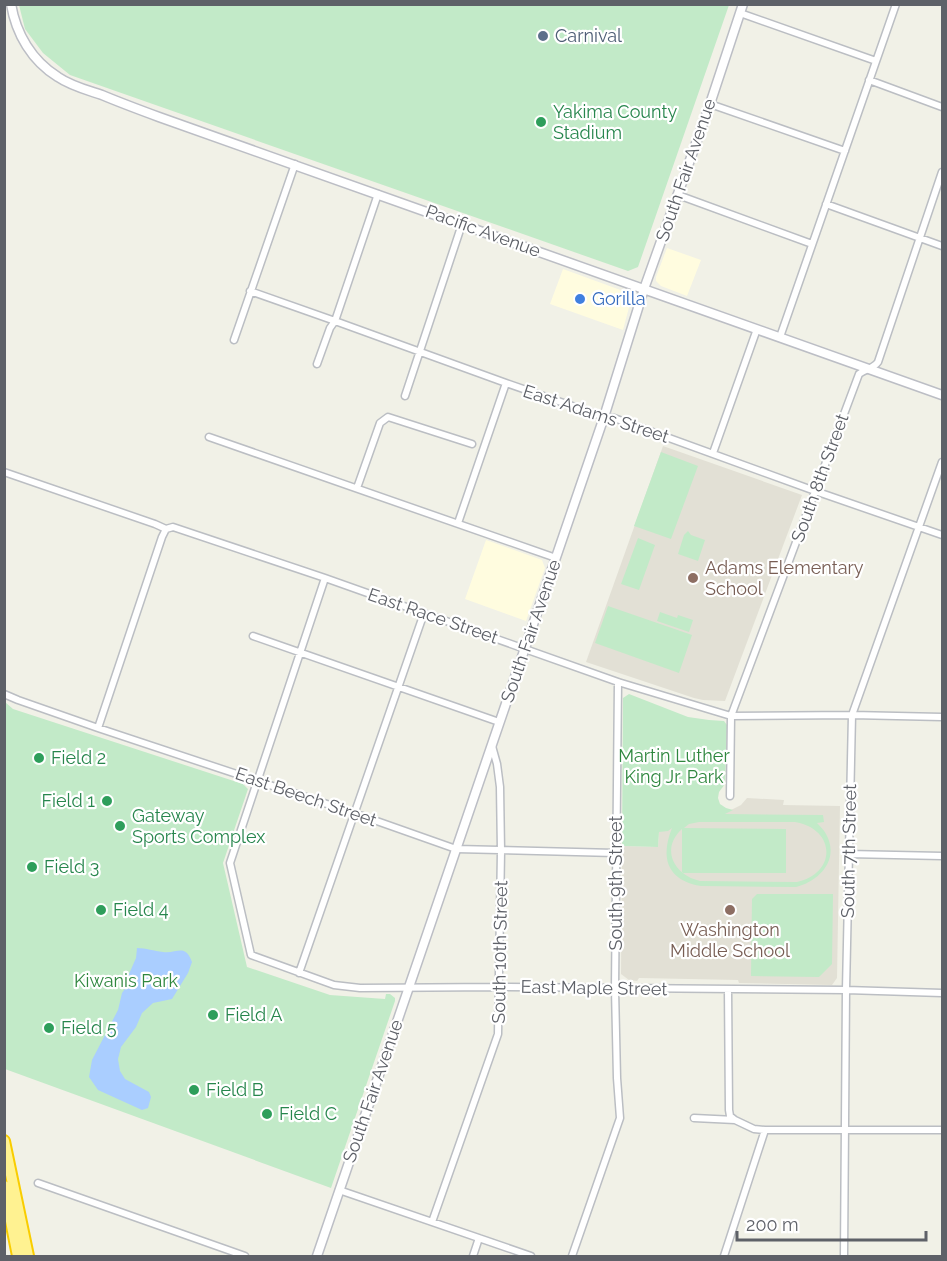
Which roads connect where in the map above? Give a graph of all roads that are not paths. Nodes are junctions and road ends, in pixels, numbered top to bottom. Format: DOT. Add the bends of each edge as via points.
graph roads {
  1 [pos="11,4"];
  2 [pos="896,4"];
  3 [pos="742,9"];
  4 [pos="876,61"];
  5 [pos="869,80"];
  6 [pos="710,104"];
  7 [pos="942,107"];
  8 [pos="844,151"];
  9 [pos="295,164"];
  10 [pos="942,172"];
  11 [pos="378,194"];
  12 [pos="678,195"];
  13 [pos="826,204"];
  14 [pos="462,224"];
  15 [pos="920,238"];
  16 [pos="812,244"];
  17 [pos="942,246"];
  18 [pos="644,289"];
  19 [pos="250,291"];
  20 [pos="336,321"];
  21 [pos="757,329"];
  22 [pos="780,337"];
  23 [pos="234,340"];
  24 [pos="420,351"];
  25 [pos="317,364"];
  26 [pos="869,369"];
  27 [pos="506,383"];
  28 [pos="942,395"];
  29 [pos="405,396"];
  30 [pos="604,417"];
  31 [pos="209,437"];
  32 [pos="472,444"];
  33 [pos="713,453"];
  34 [pos="942,462"];
  35 [pos="4,472"];
  36 [pos="357,488"];
  37 [pos="815,491"];
  38 [pos="458,523"];
  39 [pos="919,526"];
  40 [pos="166,529"];
  41 [pos="942,535"];
  42 [pos="556,558"];
  43 [pos="325,578"];
  44 [pos="424,613"];
  45 [pos="253,636"];
  46 [pos="525,648"];
  47 [pos="300,652"];
  48 [pos="618,682"];
  49 [pos="398,687"];
  50 [pos="4,694"];
  51 [pos="852,714"];
  52 [pos="731,716"];
  53 [pos="942,717"];
  54 [pos="499,722"];
  55 [pos="98,728"];
  56 [pos="492,743"];
  57 [pos="257,781"];
  58 [pos="730,796"];
  59 [pos="354,813"];
  60 [pos="456,849"];
  61 [pos="501,851"];
  62 [pos="615,853"];
  63 [pos="848,854"];
  64 [pos="942,856"];
  65 [pos="299,973"];
  66 [pos="409,987"];
  67 [pos="499,987"];
  68 [pos="615,988"];
  69 [pos="728,989"];
  70 [pos="846,990"];
  71 [pos="942,993"];
  72 [pos="694,1118"];
  73 [pos="735,1120"];
  74 [pos="765,1130"];
  75 [pos="845,1130"];
  76 [pos="942,1130"];
  77 [pos="4,1141"];
  78 [pos="38,1183"];
  79 [pos="4,1186"];
  80 [pos="339,1190"];
  81 [pos="432,1222"];
  82 [pos="479,1238"];
  83 [pos="18,1257"];
  84 [pos="29,1257"];
  85 [pos="245,1257"];
  86 [pos="317,1257"];
  87 [pos="473,1257"];
  88 [pos="531,1257"];
  89 [pos="572,1257"];
  90 [pos="724,1257"];
  91 [pos="844,1257"];
  1 -- 9 [label="street, Pacific Avenue" via="19,33 31,52 59,78"];
  2 -- 4 [label="street"];
  3 -- 4 [label="street"];
  3 -- 6 [label="street, South Fair Avenue"];
  4 -- 5 [label="street"];
  5 -- 7 [label="street"];
  5 -- 8 [label="street"];
  6 -- 8 [label="street"];
  6 -- 12 [label="street, South Fair Avenue"];
  8 -- 13 [label="street"];
  9 -- 11 [label="street, Pacific Avenue"];
  9 -- 19 [label="street"];
  10 -- 15 [label="street, South 8th Street"];
  11 -- 14 [label="street, Pacific Avenue"];
  11 -- 20 [label="street"];
  12 -- 16 [label="street"];
  12 -- 18 [label="street, South Fair Avenue"];
  13 -- 15 [label="street"];
  13 -- 16 [label="street"];
  14 -- 18 [label="street, Pacific Avenue"];
  14 -- 24 [label="street"];
  15 -- 17 [label="street"];
  15 -- 26 [label="street, South 8th Street" via="878,362"];
  16 -- 22 [label="street"];
  18 -- 21 [label="street, Pacific Avenue"];
  18 -- 30 [label="street, South Fair Avenue"];
  19 -- 20 [label="street, East Adams Street"];
  19 -- 23 [label="street"];
  20 -- 24 [label="street, East Adams Street"];
  20 -- 25 [label="street"];
  21 -- 22 [label="street, Pacific Avenue"];
  21 -- 33 [label="street"];
  22 -- 26 [label="street, Pacific Avenue"];
  24 -- 27 [label="street, East Adams Street"];
  24 -- 29 [label="street"];
  26 -- 28 [label="street, Pacific Avenue"];
  26 -- 37 [label="street, South 8th Street" via="859,374"];
  27 -- 30 [label="street, East Adams Street"];
  27 -- 38 [label="street"];
  30 -- 33 [label="street, East Adams Street" via="614,417"];
  30 -- 42 [label="street, South Fair Avenue"];
  31 -- 36 [label="street"];
  32 -- 36 [label="street" via="388,417 380,423"];
  33 -- 37 [label="street, East Adams Street"];
  34 -- 39 [label="street, South 7th Street"];
  35 -- 40 [label="street, East Race Street"];
  36 -- 38 [label="street"];
  37 -- 39 [label="street, East Adams Street"];
  37 -- 52 [label="street, South 8th Street"];
  38 -- 42 [label="street"];
  39 -- 41 [label="street, East Adams Street"];
  39 -- 51 [label="street, South 7th Street"];
  40 -- 43 [label="street, East Race Street" via="173,527"];
  40 -- 55 [label="street"];
  42 -- 46 [label="street, South Fair Avenue"];
  43 -- 44 [label="street, East Race Street"];
  43 -- 47 [label="street"];
  44 -- 46 [label="street, East Race Street"];
  44 -- 49 [label="street"];
  45 -- 47 [label="street"];
  46 -- 48 [label="street, East Race Street"];
  46 -- 54 [label="street, South Fair Avenue"];
  47 -- 49 [label="street"];
  47 -- 57 [label="street"];
  48 -- 52 [label="street, East Race Street"];
  48 -- 62 [label="street, South 9th Street"];
  49 -- 54 [label="street"];
  49 -- 59 [label="street"];
  50 -- 55 [label="street, East Beech Street"];
  51 -- 52 [label="street, East Race Street"];
  51 -- 53 [label="street, East Race Street"];
  51 -- 63 [label="street, South 7th Street"];
  52 -- 58 [label="street, South 8th Street"];
  54 -- 56 [label="street, South Fair Avenue"];
  55 -- 57 [label="street, East Beech Street"];
  56 -- 60 [label="street, South Fair Avenue"];
  56 -- 61 [label="street, South 10th Street" via="500,787"];
  57 -- 59 [label="street, East Beech Street"];
  57 -- 65 [label="street, East Maple Street" via="230,863 251,955"];
  59 -- 60 [label="street, East Beech Street"];
  59 -- 65 [label="street"];
  60 -- 61 [label="street, East Beech Street"];
  60 -- 66 [label="street, South Fair Avenue"];
  61 -- 62 [label="street, East Beech Street"];
  61 -- 67 [label="street, South 10th Street"];
  62 -- 68 [label="street, South 9th Street"];
  63 -- 64 [label="street"];
  63 -- 70 [label="street, South 7th Street"];
  65 -- 66 [label="street, East Maple Street" via="334,985"];
  66 -- 67 [label="street, East Maple Street"];
  66 -- 80 [label="street, South Fair Avenue"];
  67 -- 68 [label="street, East Maple Street"];
  67 -- 81 [label="street, South 10th Street" via="498,1034"];
  68 -- 69 [label="street, East Maple Street"];
  68 -- 89 [label="street, South 9th Street" via="620,1118"];
  69 -- 70 [label="street, East Maple Street"];
  69 -- 73 [label="street" via="729,1110"];
  70 -- 71 [label="street, East Maple Street"];
  70 -- 75 [label="street, South 7th Street"];
  72 -- 73 [label="street"];
  73 -- 74 [label="street"];
  74 -- 75 [label="street"];
  74 -- 90 [label="street"];
  75 -- 76 [label="street"];
  75 -- 91 [label="street, South 7th Street"];
  77 -- 84 [label="highway"];
  78 -- 85 [label="street"];
  79 -- 83 [label="highway"];
  80 -- 81 [label="street"];
  80 -- 86 [label="street, South Fair Avenue"];
  81 -- 82 [label="street"];
  82 -- 87 [label="street"];
  82 -- 88 [label="street"];
}
